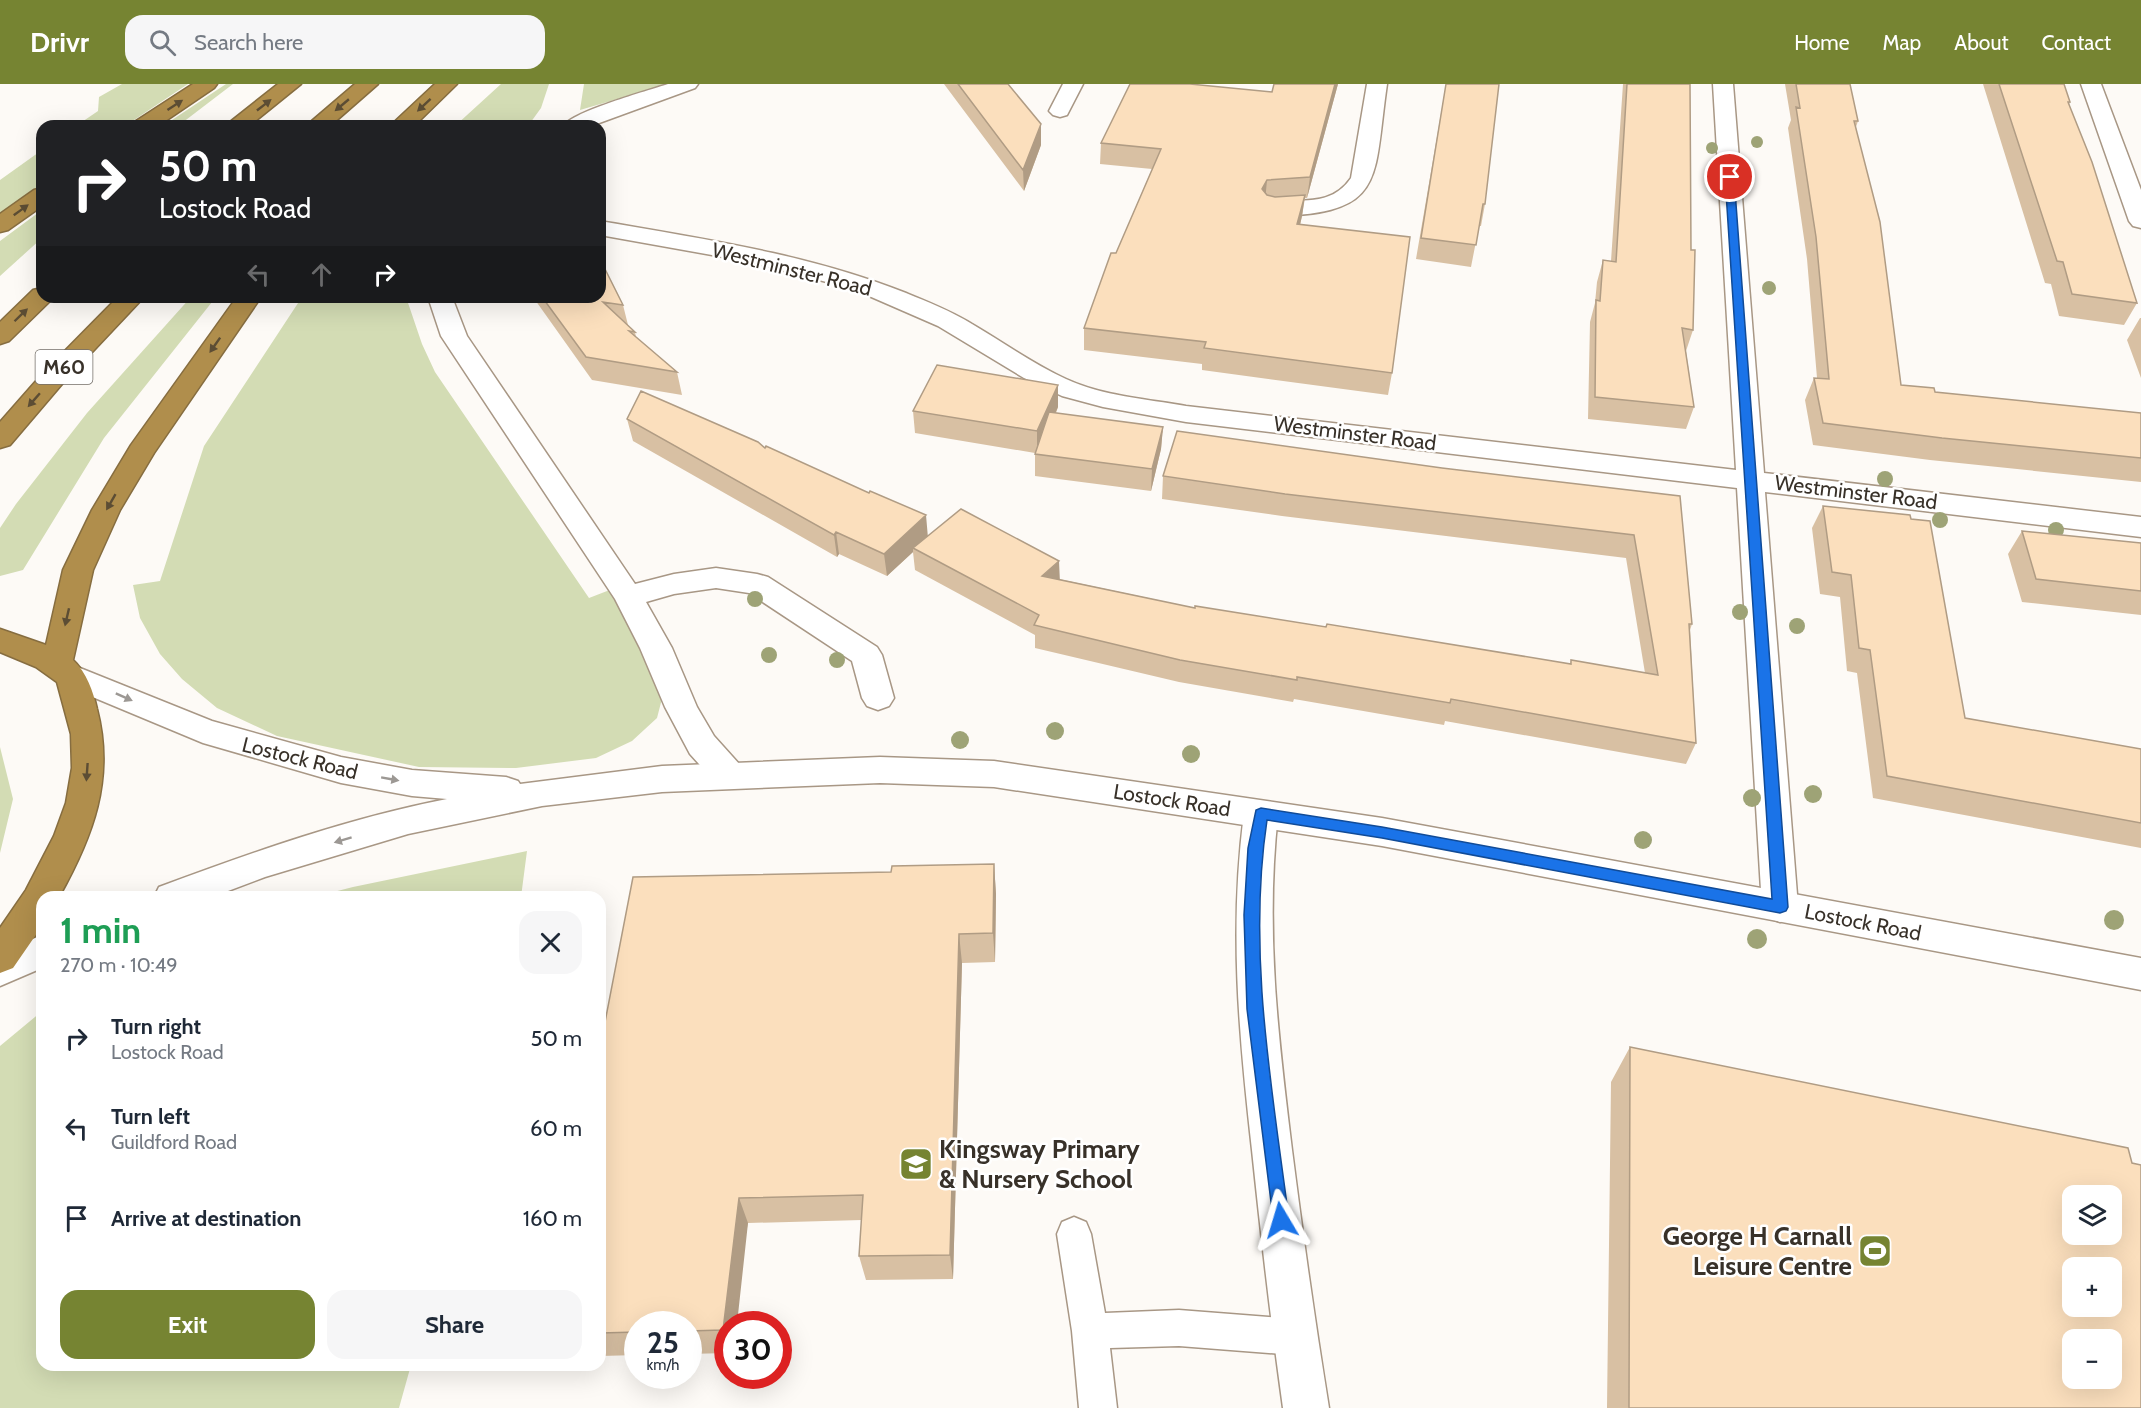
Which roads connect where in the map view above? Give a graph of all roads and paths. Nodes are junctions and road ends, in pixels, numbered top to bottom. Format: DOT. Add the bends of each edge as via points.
graph roads {
  1 [pos="207,84"];
  2 [pos="291,84"];
  3 [pos="368,84"];
  4 [pos="447,84"];
  5 [pos="688,84"];
  6 [pos="1073,84"];
  7 [pos="1377,84"];
  8 [pos="1723,84"];
  9 [pos="2091,84"];
  10 [pos="1060,111"];
  11 [pos="153,120"];
  12 [pos="244,120"];
  13 [pos="324,120"];
  14 [pos="408,120"];
  15 [pos="594,120"];
  16 [pos="36,199"];
  17 [pos="1273,209"];
  18 [pos="2141,221"];
  19 [pos="0,225"];
  20 [pos="606,229"];
  21 [pos="36,301"];
  22 [pos="126,303"];
  23 [pos="245,303"];
  24 [pos="442,303"];
  25 [pos="0,336"];
  26 [pos="0,439"];
  27 [pos="1750,479"];
  28 [pos="2141,527"];
  29 [pos="628,596"];
  30 [pos="0,640"];
  31 [pos="63,669"];
  32 [pos="878,698"];
  33 [pos="729,775"];
  34 [pos="542,794"];
  35 [pos="1261,814"];
  36 [pos="44,891"];
  37 [pos="188,891"];
  38 [pos="36,905"];
  39 [pos="1780,907"];
  40 [pos="36,954"];
  41 [pos="0,957"];
  42 [pos="0,970"];
  43 [pos="2141,974"];
  44 [pos="1074,1234"];
  45 [pos="1090,1331"];
  46 [pos="1295,1337"];
  47 [pos="1098,1408"];
  48 [pos="1306,1408"];
  11 -- 1 [label="highway, one-way"];
  12 -- 2 [label="highway, one-way"];
  3 -- 13 [label="highway, one-way"];
  4 -- 14 [label="highway, one-way"];
  5 -- 15 [label="street"];
  6 -- 10 [label="street"];
  7 -- 17 [label="street" via="1362,178 1355,192 1322,208"];
  8 -- 27 [label="street"];
  9 -- 18 [label="street"];
  19 -- 16 [label="highway, one-way"];
  20 -- 27 [label="street, Westminster Road" via="833,275 897,297 961,328 1060,386 1115,402 1186,414"];
  25 -- 21 [label="highway, one-way"];
  22 -- 26 [label="highway, M60, one-way"];
  23 -- 31 [label="highway, one-way" via="141,451 106,510 78,570"];
  24 -- 29 [label="street" via="454,336"];
  27 -- 28 [label="street, Westminster Road"];
  27 -- 39 [label="street"];
  29 -- 32 [label="street" via="716,578 757,584 866,655"];
  29 -- 33 [label="street" via="702,745"];
  30 -- 31 [label="highway"];
  31 -- 34 [label="street, Lostock Road, one-way" via="203,732 341,771 412,783"];
  31 -- 36 [label="highway, one-way" via="87,724 88,775 76,826"];
  33 -- 34 [label="street, Lostock Road"];
  33 -- 35 [label="street, Lostock Road" via="880,770 994,774"];
  34 -- 37 [label="street, Lostock Road, one-way" via="408,820 257,865"];
  35 -- 39 [label="street, Lostock Road" via="1382,832"];
  35 -- 46 [label="street" via="1252,915 1255,1009"];
  38 -- 41 [label="highway, one-way"];
  39 -- 43 [label="street, Lostock Road"];
  40 -- 42 [label="street"];
  44 -- 45 [label="lane"];
  45 -- 46 [label="lane" via="1179,1328"];
  45 -- 47 [label="lane"];
  46 -- 48 [label="street"];
}
